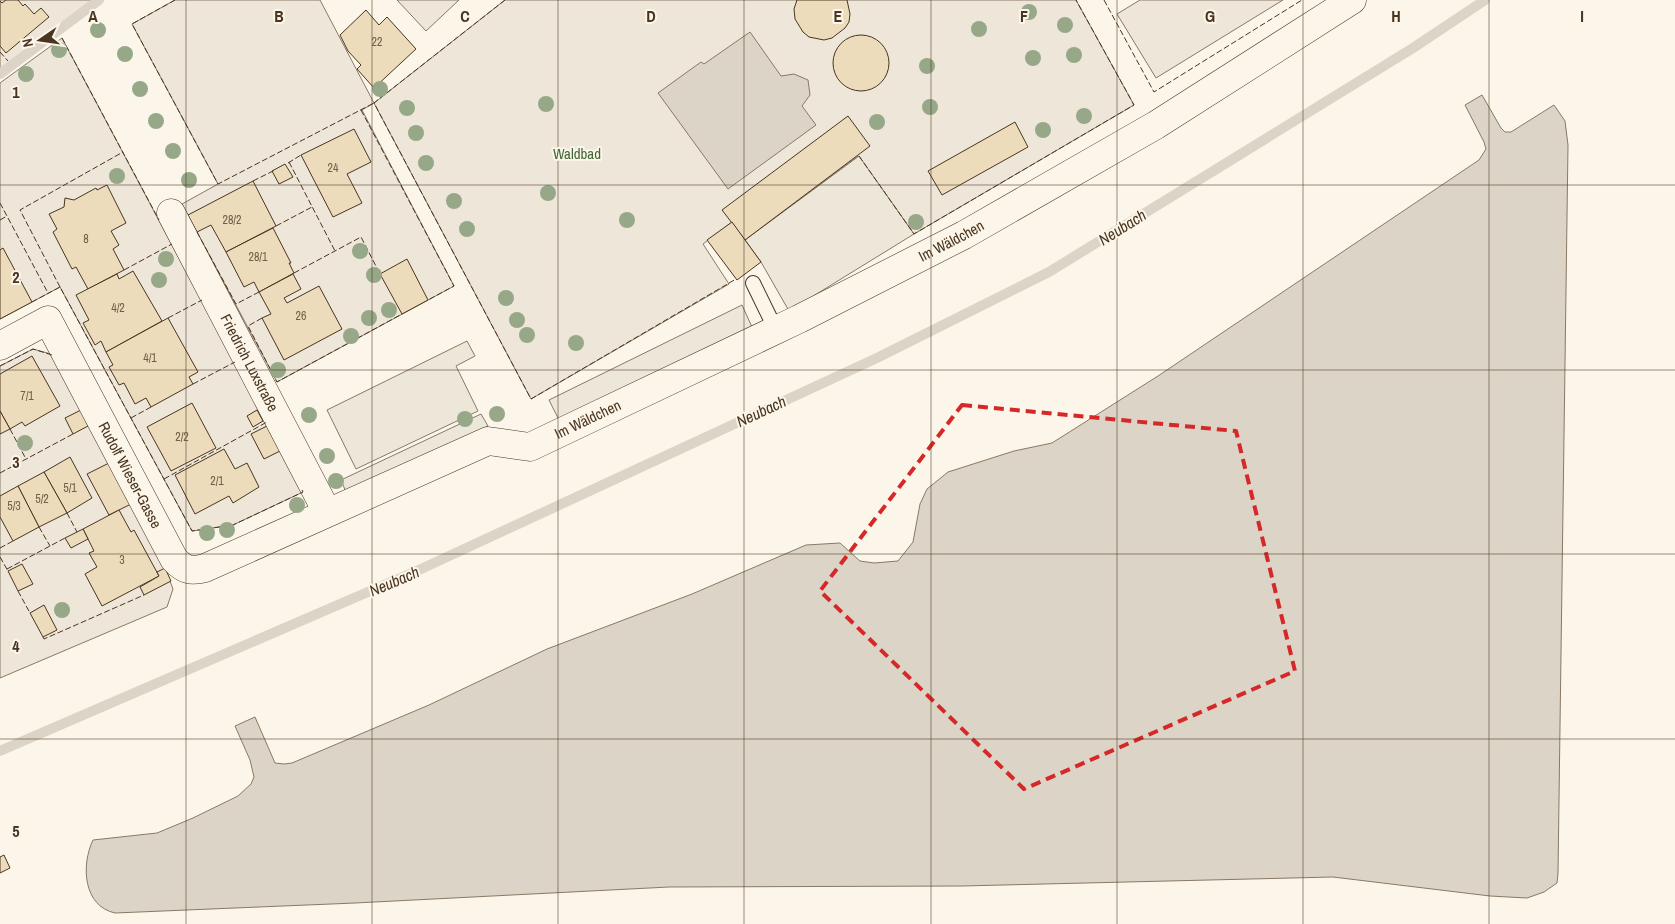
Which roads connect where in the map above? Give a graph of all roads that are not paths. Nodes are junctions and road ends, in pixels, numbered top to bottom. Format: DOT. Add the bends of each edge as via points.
graph roads {
  1 [pos="1352,0"];
  2 [pos="171,213"];
  3 [pos="753,283"];
  4 [pos="776,330"];
  5 [pos="0,346"];
  6 [pos="327,512"];
  1 -- 4 [label="street, Im Wäldchen" via="1156,125 989,221"];
  2 -- 6 [label="street, Friedrich Luxstraße"];
  3 -- 4 [label="lane"];
  4 -- 6 [label="street, Im Wäldchen" via="530,447 488,441"];
  5 -- 6 [label="street, Rudolf Wieser-Gasse" via="48,320 174,559 182,568 190,571 205,568"];
}
